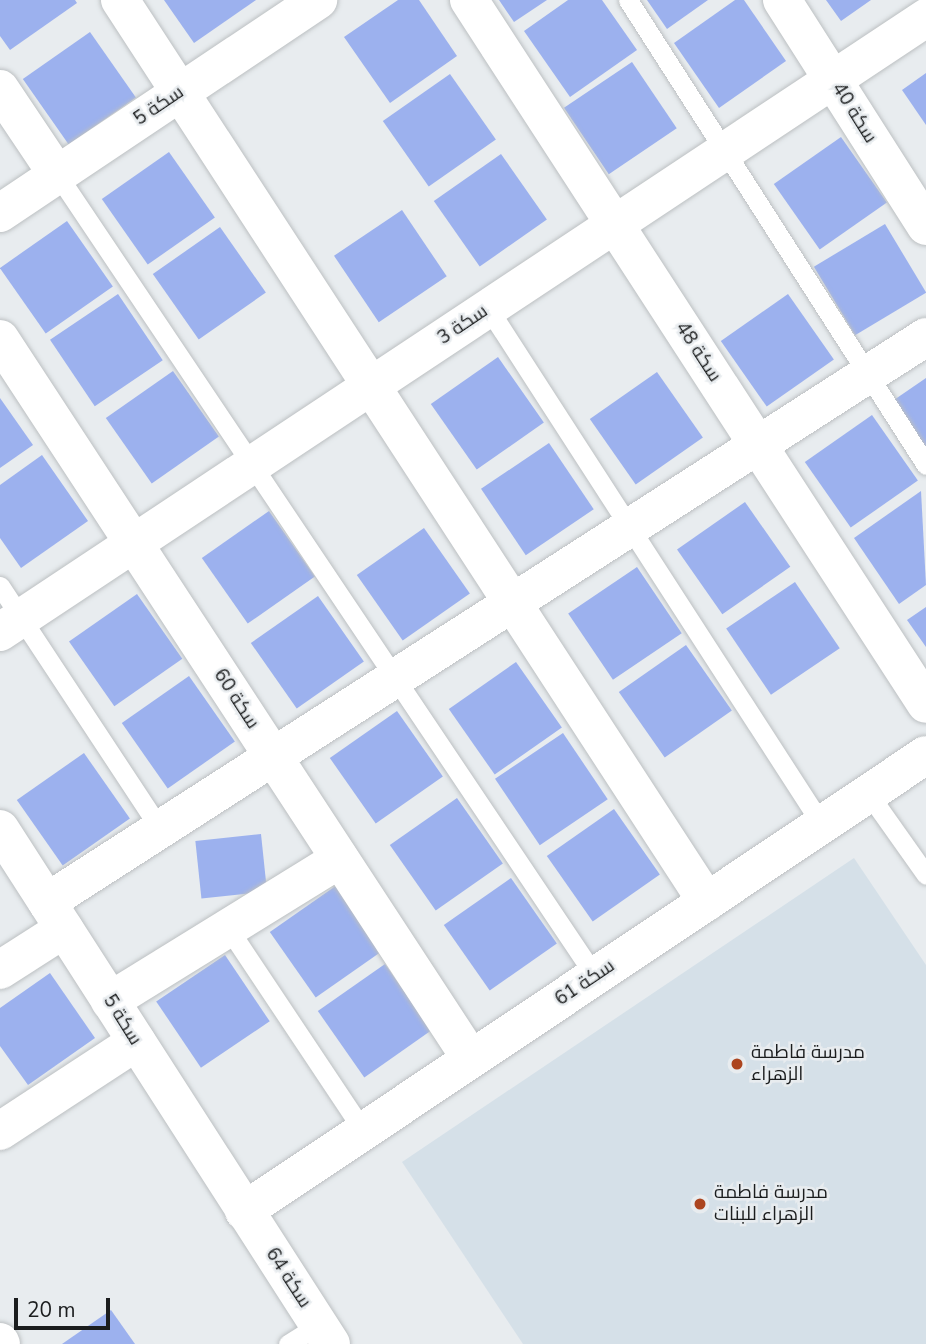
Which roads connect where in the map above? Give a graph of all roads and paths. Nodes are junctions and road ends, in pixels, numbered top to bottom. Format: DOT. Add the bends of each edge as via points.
graph roads {
  1 [pos="120,0"];
  2 [pos="469,0"];
  3 [pos="628,0"];
  4 [pos="782,0"];
  5 [pos="308,3"];
  6 [pos="926,18"];
  7 [pos="833,79"];
  8 [pos="0,89"];
  9 [pos="180,92"];
  10 [pos="727,149"];
  11 [pos="57,174"];
  12 [pos="0,212"];
  13 [pos="615,225"];
  14 [pos="926,226"];
  15 [pos="488,308"];
  16 [pos="926,337"];
  17 [pos="0,339"];
  18 [pos="866,375"];
  19 [pos="371,386"];
  20 [pos="758,445"];
  21 [pos="255,463"];
  22 [pos="926,465"];
  23 [pos="630,527"];
  24 [pos="134,544"];
  25 [pos="0,586"];
  26 [pos="512,602"];
  27 [pos="11,625"];
  28 [pos="398,676"];
  29 [pos="926,704"];
  30 [pos="926,755"];
  31 [pos="273,757"];
  32 [pos="868,793"];
  33 [pos="822,825"];
  34 [pos="160,829"];
  35 [pos="0,830"];
  36 [pos="340,859"];
  37 [pos="926,875"];
  38 [pos="706,902"];
  39 [pos="55,915"];
  40 [pos="228,928"];
  41 [pos="0,970"];
  42 [pos="595,976"];
  43 [pos="110,1001"];
  44 [pos="136,1042"];
  45 [pos="471,1059"];
  46 [pos="0,1131"];
  47 [pos="363,1132"];
  48 [pos="244,1211"];
  49 [pos="312,1338"];
  1 -- 9 [label="street"];
  2 -- 13 [label="street, سكة 48"];
  3 -- 10 [label="lane"];
  4 -- 7 [label="street, سكة 40"];
  5 -- 9 [label="street, سكة 5"];
  6 -- 7 [label="street, سكة 3"];
  7 -- 10 [label="street, سكة 3"];
  7 -- 14 [label="street, سكة 40"];
  8 -- 11 [label="street"];
  9 -- 11 [label="street, سكة 5"];
  9 -- 19 [label="street"];
  10 -- 13 [label="street, سكة 3"];
  10 -- 18 [label="lane"];
  11 -- 12 [label="street, سكة 5"];
  11 -- 21 [label="lane"];
  13 -- 15 [label="street, سكة 3"];
  13 -- 20 [label="street, سكة 48"];
  15 -- 19 [label="street, سكة 3"];
  15 -- 23 [label="lane"];
  16 -- 18 [label="street"];
  17 -- 24 [label="street, سكة 60"];
  18 -- 20 [label="street"];
  18 -- 22 [label="lane"];
  19 -- 21 [label="street, سكة 3"];
  19 -- 26 [label="street"];
  20 -- 23 [label="street"];
  20 -- 29 [label="street, سكة 48"];
  21 -- 24 [label="street, سكة 3"];
  21 -- 28 [label="lane"];
  23 -- 26 [label="street"];
  23 -- 33 [label="lane"];
  24 -- 27 [label="street, سكة 3"];
  24 -- 31 [label="street, سكة 60"];
  25 -- 27 [label="lane"];
  26 -- 28 [label="street"];
  26 -- 38 [label="street"];
  27 -- 34 [label="lane"];
  28 -- 31 [label="street"];
  28 -- 42 [label="lane"];
  30 -- 32 [label="street, سكة 61"];
  31 -- 34 [label="street"];
  31 -- 36 [label="street, سكة 60"];
  32 -- 33 [label="street, سكة 61"];
  32 -- 37 [label="lane"];
  33 -- 38 [label="street, سكة 61"];
  34 -- 39 [label="street"];
  35 -- 39 [label="street, سكة 5"];
  36 -- 40 [label="street"];
  36 -- 45 [label="street, سكة 60"];
  38 -- 42 [label="street, سكة 61"];
  39 -- 41 [label="street"];
  39 -- 43 [label="street, سكة 5"];
  40 -- 43 [label="street"];
  40 -- 47 [label="lane"];
  42 -- 45 [label="street, سكة 61"];
  43 -- 44 [label="street, سكة 5"];
  44 -- 46 [label="street"];
  44 -- 48 [label="street, سكة 5"];
  45 -- 47 [label="street, سكة 61"];
  47 -- 48 [label="street, سكة 61"];
  48 -- 49 [label="street, سكة 64"];
}
